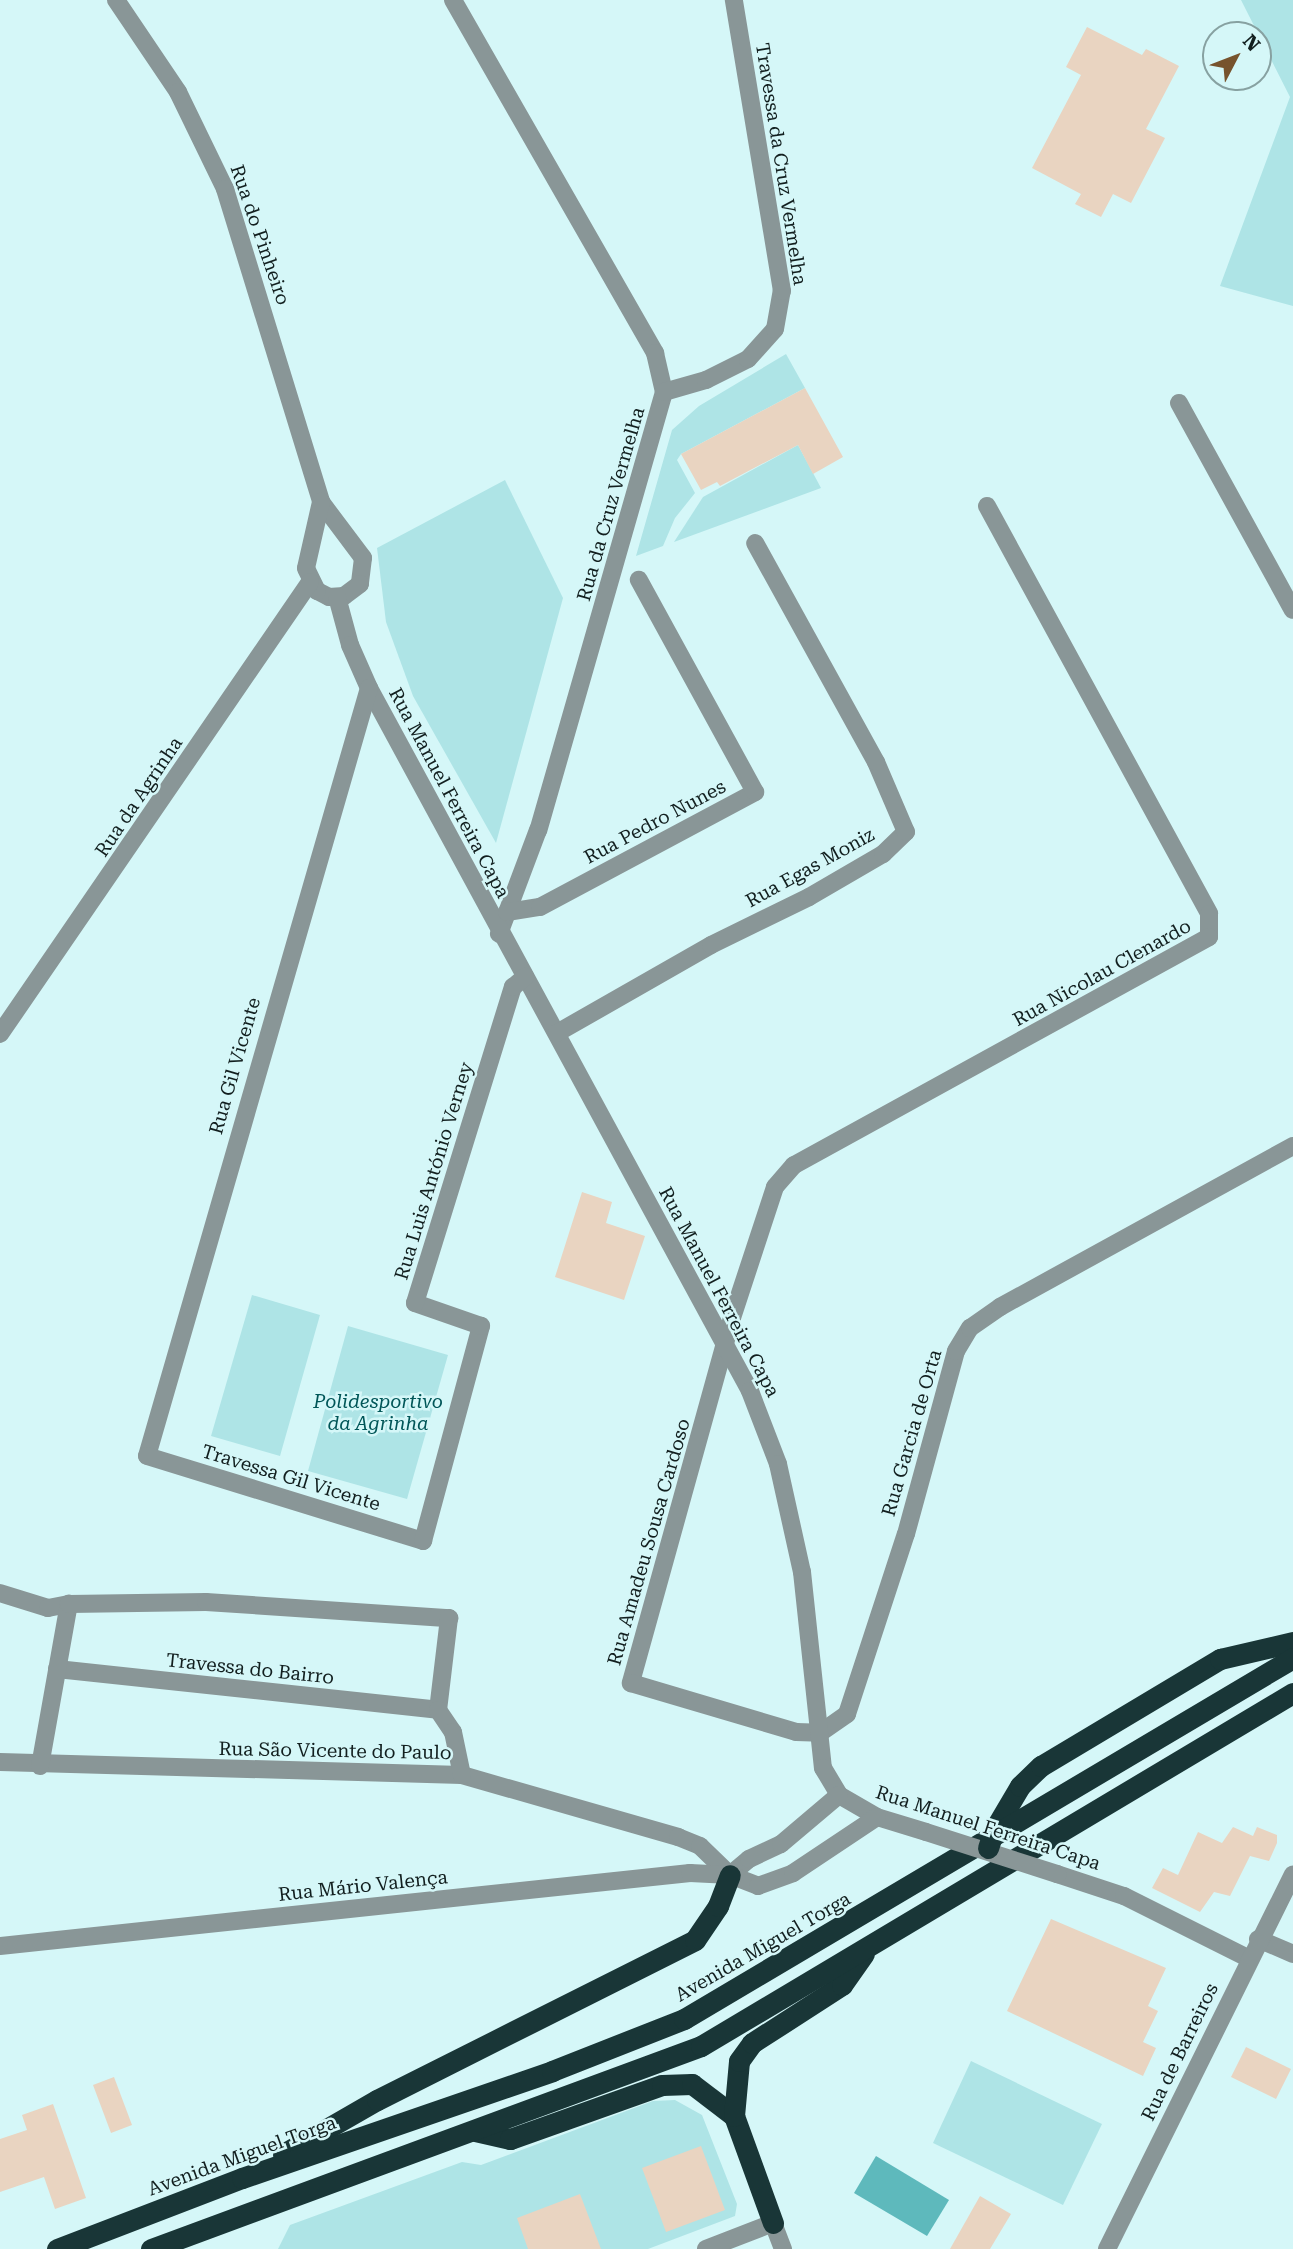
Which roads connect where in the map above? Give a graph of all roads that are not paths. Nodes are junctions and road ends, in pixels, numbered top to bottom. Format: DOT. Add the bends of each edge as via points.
graph roads {
  1 [pos="116,0"];
  2 [pos="453,0"];
  3 [pos="734,0"];
  4 [pos="664,392"];
  5 [pos="1179,403"];
  6 [pos="321,502"];
  7 [pos="987,506"];
  8 [pos="348,542"];
  9 [pos="755,542"];
  10 [pos="310,554"];
  11 [pos="639,580"];
  12 [pos="310,582"];
  13 [pos="337,597"];
  14 [pos="1293,610"];
  15 [pos="369,688"];
  16 [pos="507,912"];
  17 [pos="499,933"];
  18 [pos="525,977"];
  19 [pos="0,1034"];
  20 [pos="557,1034"];
  21 [pos="1293,1146"];
  22 [pos="725,1344"];
  23 [pos="146,1456"];
  24 [pos="423,1541"];
  25 [pos="0,1593"];
  26 [pos="69,1604"];
  27 [pos="1293,1642"];
  28 [pos="1293,1658"];
  29 [pos="58,1669"];
  30 [pos="1293,1693"];
  31 [pos="438,1710"];
  32 [pos="820,1733"];
  33 [pos="0,1762"];
  34 [pos="40,1766"];
  35 [pos="462,1775"];
  36 [pos="839,1796"];
  37 [pos="877,1817"];
  38 [pos="990,1843"];
  39 [pos="730,1875"];
  40 [pos="1293,1875"];
  41 [pos="1258,1939"];
  42 [pos="878,1942"];
  43 [pos="0,1946"];
  44 [pos="1293,1954"];
  45 [pos="1248,1958"];
  46 [pos="734,2116"];
  47 [pos="475,2131"];
  48 [pos="242,2178"];
  49 [pos="773,2223"];
  50 [pos="57,2249"];
  51 [pos="151,2249"];
  52 [pos="706,2249"];
  53 [pos="783,2249"];
  54 [pos="1107,2249"];
  1 -- 6 [label="street, Rua do Pinheiro" via="178,92 225,189"];
  2 -- 4 [label="street, Rua da Cruz Vermelha" via="655,353"];
  3 -- 4 [label="street, Travessa da Cruz Vermelha" via="782,291 775,329 748,359 706,380"];
  4 -- 16 [label="street, Rua da Cruz Vermelha" via="538,830"];
  5 -- 14 [label="street"];
  6 -- 8 [label="street, Rua do Pinheiro"];
  6 -- 10 [label="street, Rua do Pinheiro"];
  7 -- 22 [label="street, Rua Nicolau Clenardo" via="1209,914 1209,937 794,1165 775,1186"];
  8 -- 10 [label="street" via="325,540"];
  8 -- 13 [label="street, Rua do Pinheiro" via="363,558 364,572 353,591"];
  9 -- 20 [label="street, Rua Egas Moniz" via="877,762 906,831 883,854 809,897 711,944"];
  10 -- 12 [label="street, Rua do Pinheiro" via="306,568"];
  11 -- 16 [label="street, Rua Pedro Nunes" via="755,792 540,907"];
  12 -- 13 [label="street" via="317,591"];
  12 -- 19 [label="street, Rua da Agrinha"];
  13 -- 15 [label="street, Rua Manuel Ferreira Capa" via="350,646"];
  15 -- 17 [label="street, Rua Manuel Ferreira Capa"];
  15 -- 23 [label="street, Rua Gil Vicente"];
  16 -- 17 [label="street, Rua da Cruz Vermelha"];
  17 -- 18 [label="street, Rua Manuel Ferreira Capa"];
  18 -- 20 [label="street, Rua Manuel Ferreira Capa"];
  18 -- 24 [label="street, Rua Luis António Verney" via="513,987 415,1303 481,1326"];
  20 -- 22 [label="street, Rua Manuel Ferreira Capa"];
  21 -- 32 [label="street, Rua Garcia de Orta" via="1000,1307 971,1328 956,1352 856,1697 847,1714"];
  22 -- 32 [label="street, Rua Manuel Ferreira Capa" via="778,1464 802,1572"];
  22 -- 32 [label="street, Rua Amadeu Sousa Cardoso" via="631,1683 796,1732"];
  23 -- 24 [label="street, Travessa Gil Vicente"];
  25 -- 26 [label="street" via="48,1608"];
  26 -- 29 [label="street"];
  26 -- 31 [label="street" via="206,1602 449,1618"];
  27 -- 38 [label="highway" via="1220,1659 1041,1766 1020,1786"];
  28 -- 48 [label="highway, Avenida Miguel Torga" via="684,2019 552,2071"];
  29 -- 31 [label="street, Travessa do Bairro"];
  29 -- 34 [label="street"];
  30 -- 42 [label="highway"];
  31 -- 35 [label="street" via="453,1732"];
  32 -- 36 [label="street, Rua Manuel Ferreira Capa" via="823,1768"];
  33 -- 34 [label="street, Rua São Vicente do Paulo"];
  34 -- 35 [label="street, Rua São Vicente do Paulo"];
  35 -- 39 [label="street, Rua São Vicente do Paulo" via="678,1837 700,1846"];
  36 -- 37 [label="street, Rua Manuel Ferreira Capa"];
  36 -- 39 [label="street" via="781,1844 749,1859"];
  37 -- 38 [label="street, Rua Manuel Ferreira Capa, bridge" via="926,1832"];
  37 -- 39 [label="street" via="776,1882 758,1886"];
  38 -- 45 [label="street, Rua Manuel Ferreira Capa, bridge" via="1058,1874 1125,1896"];
  39 -- 43 [label="street, Rua Mário Valença" via="690,1873"];
  39 -- 48 [label="highway" via="718,1906 695,1940 377,2100"];
  40 -- 41 [label="street, Rua de Barreiros"];
  41 -- 44 [label="street"];
  41 -- 45 [label="street, Rua de Barreiros"];
  42 -- 46 [label="highway" via="842,1985 752,2043 739,2061"];
  42 -- 47 [label="highway" via="701,2046"];
  45 -- 54 [label="street, Rua de Barreiros"];
  46 -- 47 [label="highway" via="692,2084 662,2085 510,2139"];
  46 -- 49 [label="highway"];
  47 -- 51 [label="highway"];
  48 -- 50 [label="highway, Avenida Miguel Torga"];
  49 -- 52 [label="street"];
  49 -- 53 [label="street"];
}
